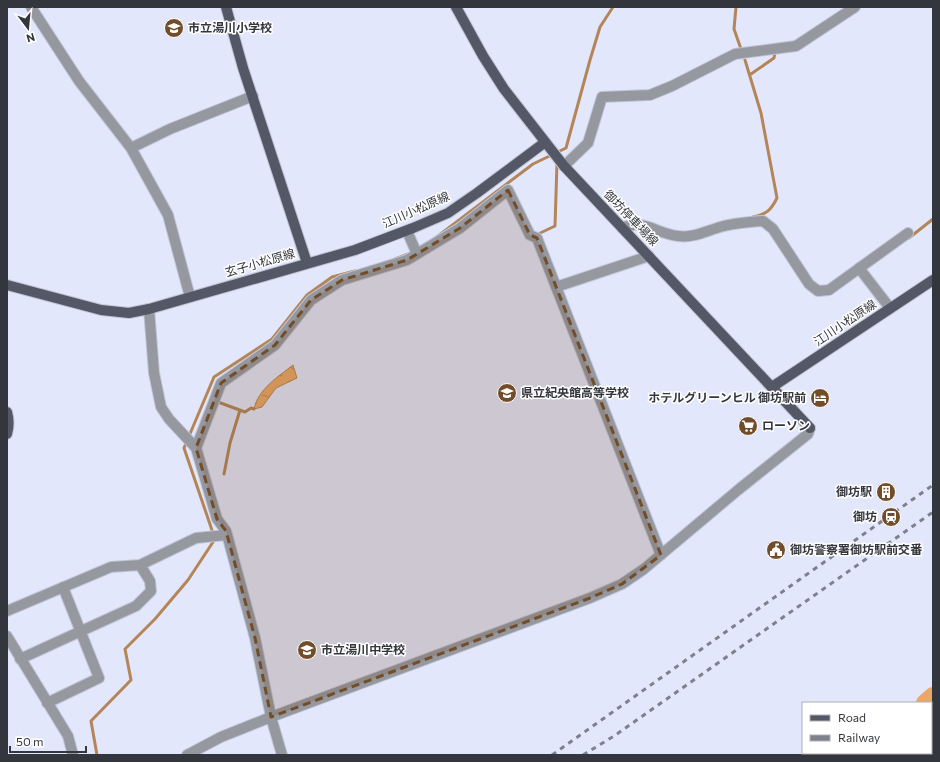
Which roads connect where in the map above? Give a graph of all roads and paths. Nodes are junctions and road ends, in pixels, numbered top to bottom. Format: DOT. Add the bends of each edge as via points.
graph roads {
  1 [pos="31,7"];
  2 [pos="226,7"];
  3 [pos="456,7"];
  4 [pos="855,7"];
  5 [pos="252,96"];
  6 [pos="544,143"];
  7 [pos="131,148"];
  8 [pos="564,166"];
  9 [pos="622,228"];
  10 [pos="407,231"];
  11 [pos="908,233"];
  12 [pos="417,254"];
  13 [pos="649,256"];
  14 [pos="307,263"];
  15 [pos="859,268"];
  16 [pos="933,280"];
  17 [pos="7,285"];
  18 [pos="556,287"];
  19 [pos="190,297"];
  20 [pos="890,308"];
  21 [pos="149,309"];
  22 [pos="772,387"];
  23 [pos="7,412"];
  24 [pos="810,428"];
  25 [pos="7,434"];
  26 [pos="196,448"];
  27 [pos="226,535"];
  28 [pos="661,555"];
  29 [pos="140,565"];
  30 [pos="63,587"];
  31 [pos="7,611"];
  32 [pos="81,631"];
  33 [pos="7,636"];
  34 [pos="20,659"];
  35 [pos="47,703"];
  36 [pos="271,717"];
  37 [pos="191,754"];
  38 [pos="73,755"];
  39 [pos="282,755"];
  1 -- 7 [label="street" via="79,81"];
  2 -- 5 [label="main road, 玄子小松原線"];
  3 -- 6 [label="main road, 御坊停車場線" via="504,89"];
  4 -- 8 [label="street" via="796,46 735,54 650,95 602,97 588,143"];
  5 -- 7 [label="street" via="170,128"];
  5 -- 14 [label="main road, 玄子小松原線"];
  6 -- 8 [label="main road, 御坊停車場線"];
  6 -- 10 [label="main road, 江川小松原線" via="448,213"];
  7 -- 19 [label="street" via="168,214"];
  8 -- 9 [label="main road, 御坊停車場線"];
  9 -- 13 [label="main road, 御坊停車場線"];
  9 -- 15 [label="street" via="630,224 642,224 677,236 692,236 718,227 763,221 772,229 809,284 818,291 829,290"];
  10 -- 12 [label="street"];
  10 -- 14 [label="main road, 江川小松原線" via="355,250"];
  11 -- 15 [label="street"];
  12 -- 18 [label="street" via="460,228 508,190 530,235 537,238"];
  12 -- 26 [label="street" via="407,260 342,280 311,300 275,345 221,383"];
  13 -- 18 [label="street"];
  13 -- 22 [label="main road, 御坊停車場線"];
  14 -- 19 [label="main road, 玄子小松原線"];
  15 -- 20 [label="street"];
  16 -- 20 [label="main road, 江川小松原線"];
  17 -- 21 [label="main road, 玄子小松原線" via="101,310 129,313"];
  18 -- 28 [label="street"];
  19 -- 21 [label="main road, 玄子小松原線"];
  20 -- 22 [label="main road, 江川小松原線"];
  21 -- 26 [label="street" via="154,373 161,407"];
  22 -- 24 [label="main road, 御坊停車場線"];
  23 -- 25 [label="main road"];
  24 -- 28 [label="street" via="808,434"];
  26 -- 27 [label="street" via="217,519"];
  27 -- 29 [label="street" via="196,538"];
  27 -- 36 [label="street" via="255,638"];
  28 -- 36 [label="street" via="622,584 590,598"];
  29 -- 30 [label="street" via="111,567"];
  29 -- 32 [label="street" via="150,581 152,591 136,606"];
  30 -- 31 [label="street"];
  30 -- 32 [label="street"];
  32 -- 34 [label="street"];
  32 -- 35 [label="street" via="99,678"];
  33 -- 34 [label="street"];
  34 -- 35 [label="street"];
  35 -- 38 [label="street" via="68,736"];
  36 -- 37 [label="street"];
  36 -- 39 [label="street"];
}
